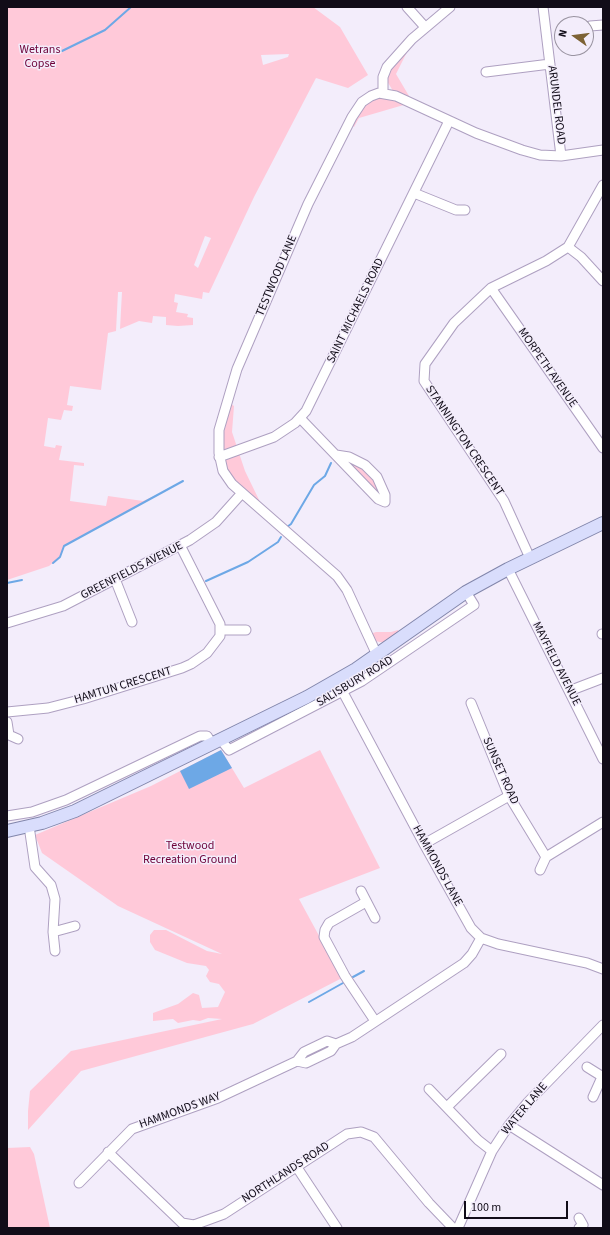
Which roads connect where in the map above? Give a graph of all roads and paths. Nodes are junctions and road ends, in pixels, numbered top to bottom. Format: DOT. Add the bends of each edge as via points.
graph roads {
  1 [pos="407,7"];
  2 [pos="450,7"];
  3 [pos="543,7"];
  4 [pos="425,27"];
  5 [pos="550,64"];
  6 [pos="486,72"];
  7 [pos="383,93"];
  8 [pos="449,121"];
  9 [pos="603,150"];
  10 [pos="561,156"];
  11 [pos="603,185"];
  12 [pos="414,193"];
  13 [pos="465,210"];
  14 [pos="568,248"];
  15 [pos="603,281"];
  16 [pos="491,288"];
  17 [pos="300,418"];
  18 [pos="603,448"];
  19 [pos="336,455"];
  20 [pos="219,457"];
  21 [pos="242,494"];
  22 [pos="603,523"];
  23 [pos="180,545"];
  24 [pos="530,558"];
  25 [pos="508,569"];
  26 [pos="115,579"];
  27 [pos="466,592"];
  28 [pos="132,622"];
  29 [pos="7,623"];
  30 [pos="221,630"];
  31 [pos="246,630"];
  32 [pos="377,654"];
  33 [pos="603,678"];
  34 [pos="337,681"];
  35 [pos="343,692"];
  36 [pos="569,692"];
  37 [pos="471,703"];
  38 [pos="7,712"];
  39 [pos="7,722"];
  40 [pos="8,736"];
  41 [pos="18,739"];
  42 [pos="216,742"];
  43 [pos="603,759"];
  44 [pos="509,796"];
  45 [pos="7,816"];
  46 [pos="603,822"];
  47 [pos="29,826"];
  48 [pos="7,831"];
  49 [pos="424,844"];
  50 [pos="546,857"];
  51 [pos="540,870"];
  52 [pos="361,891"];
  53 [pos="366,902"];
  54 [pos="375,918"];
  55 [pos="75,926"];
  56 [pos="53,932"];
  57 [pos="480,938"];
  58 [pos="55,952"];
  59 [pos="603,969"];
  60 [pos="375,1021"];
  61 [pos="603,1026"];
  62 [pos="501,1054"];
  63 [pos="587,1066"];
  64 [pos="603,1077"];
  65 [pos="429,1089"];
  66 [pos="593,1097"];
  67 [pos="447,1107"];
  68 [pos="509,1125"];
  69 [pos="492,1151"];
  70 [pos="108,1152"];
  71 [pos="296,1166"];
  72 [pos="79,1183"];
  73 [pos="603,1185"];
  74 [pos="337,1228"];
  75 [pos="453,1228"];
  76 [pos="458,1228"];
  1 -- 4 [label="street"];
  2 -- 4 [label="street"];
  3 -- 5 [label="street, ARUNDEL ROAD"];
  4 -- 7 [label="street" via="387,67 383,77"];
  5 -- 6 [label="street"];
  5 -- 10 [label="street, ARUNDEL ROAD"];
  7 -- 8 [label="street" via="396,96"];
  7 -- 20 [label="street, TESTWOOD LANE" via="370,96 357,108 308,204 237,369 220,430"];
  8 -- 10 [label="street" via="522,150 540,155"];
  8 -- 12 [label="street, SAINT MICHAELS ROAD"];
  9 -- 10 [label="street"];
  11 -- 14 [label="street"];
  12 -- 13 [label="street" via="456,210"];
  12 -- 17 [label="street, SAINT MICHAELS ROAD" via="315,394"];
  14 -- 15 [label="street" via="581,257"];
  14 -- 16 [label="street, STANNINGTON CRESCENT"];
  16 -- 18 [label="street, MORPETH AVENUE"];
  16 -- 24 [label="street, STANNINGTON CRESCENT" via="441,339 425,364 424,381 504,501"];
  17 -- 19 [label="street"];
  17 -- 20 [label="street, SAINT MICHAELS ROAD" via="274,437"];
  19 -- 19 [label="street" via="349,457 377,477 385,495 385,502 378,499"];
  20 -- 21 [label="street, TESTWOOD LANE" via="226,475"];
  21 -- 23 [label="street, GREENFIELDS AVENUE" via="207,530"];
  21 -- 32 [label="street, TESTWOOD LANE" via="337,576 349,594"];
  22 -- 24 [label="main road, SALISBURY ROAD"];
  23 -- 26 [label="street, GREENFIELDS AVENUE"];
  23 -- 30 [label="street" via="218,618"];
  24 -- 25 [label="main road, SALISBURY ROAD"];
  25 -- 27 [label="main road, SALISBURY ROAD"];
  25 -- 36 [label="street, MAYFIELD AVENUE"];
  26 -- 28 [label="street"];
  26 -- 29 [label="street, GREENFIELDS AVENUE" via="58,608"];
  27 -- 32 [label="main road, SALISBURY ROAD"];
  27 -- 35 [label="street, SALISBURY ROAD" via="474,605"];
  30 -- 31 [label="street"];
  30 -- 38 [label="street, HAMTUN CRESCENT" via="219,638 210,650 182,668 62,704"];
  32 -- 34 [label="main road, SALISBURY ROAD"];
  33 -- 36 [label="street"];
  34 -- 35 [label="street, HAMMONDS LANE"];
  34 -- 42 [label="main road, SALISBURY ROAD"];
  35 -- 42 [label="street, SALISBURY ROAD" via="229,750"];
  35 -- 49 [label="street, HAMMONDS LANE"];
  36 -- 43 [label="street, MAYFIELD AVENUE"];
  37 -- 44 [label="street, SUNSET ROAD"];
  39 -- 40 [label="street"];
  40 -- 41 [label="street"];
  42 -- 45 [label="street, SALISBURY ROAD" via="206,736 200,736 66,800 32,812"];
  42 -- 47 [label="main road, SALISBURY ROAD" via="75,811"];
  44 -- 49 [label="street"];
  44 -- 50 [label="street, SUNSET ROAD"];
  46 -- 50 [label="street"];
  47 -- 48 [label="main road, SALISBURY ROAD"];
  47 -- 56 [label="street" via="35,867 51,885 55,899"];
  49 -- 57 [label="street, HAMMONDS LANE" via="471,928"];
  50 -- 51 [label="street"];
  52 -- 53 [label="street"];
  53 -- 54 [label="street"];
  53 -- 60 [label="street" via="329,923 324,937 345,976"];
  55 -- 56 [label="street"];
  56 -- 58 [label="street"];
  57 -- 59 [label="street"];
  57 -- 60 [label="street, HAMMONDS WAY" via="464,963"];
  60 -- 70 [label="street, HAMMONDS WAY" via="352,1037 336,1044 334,1050 306,1063 297,1061 218,1098 137,1126"];
  61 -- 68 [label="street, WATER LANE" via="528,1102"];
  62 -- 67 [label="street"];
  63 -- 64 [label="street"];
  64 -- 66 [label="street"];
  65 -- 67 [label="street"];
  67 -- 69 [label="street"];
  68 -- 69 [label="street, WATER LANE"];
  68 -- 73 [label="street" via="577,1163"];
  69 -- 76 [label="street, WATER LANE"];
  70 -- 71 [label="street, NORTHLANDS ROAD" via="188,1226 224,1214"];
  70 -- 72 [label="street, HAMMONDS WAY"];
  71 -- 74 [label="street"];
  71 -- 75 [label="street, NORTHLANDS ROAD" via="347,1134 354,1131 367,1133 374,1137"];
}
